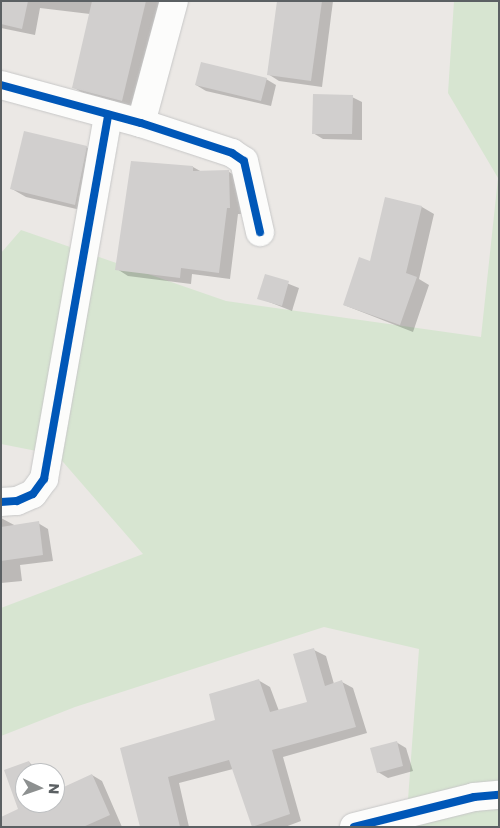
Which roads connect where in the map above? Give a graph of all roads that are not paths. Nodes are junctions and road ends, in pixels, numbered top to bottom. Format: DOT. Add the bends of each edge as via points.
graph roads {
  1 [pos="174,1"];
  2 [pos="1,85"];
  3 [pos="108,115"];
  4 [pos="141,124"];
  5 [pos="260,232"];
  6 [pos="1,502"];
  7 [pos="486,796"];
  8 [pos="354,827"];
  1 -- 4 [label="street"];
  2 -- 3 [label="street"];
  3 -- 4 [label="street"];
  3 -- 6 [label="street" via="44,479 33,494 17,501"];
  4 -- 5 [label="street" via="232,153 244,161"];
  7 -- 8 [label="street"];
}
